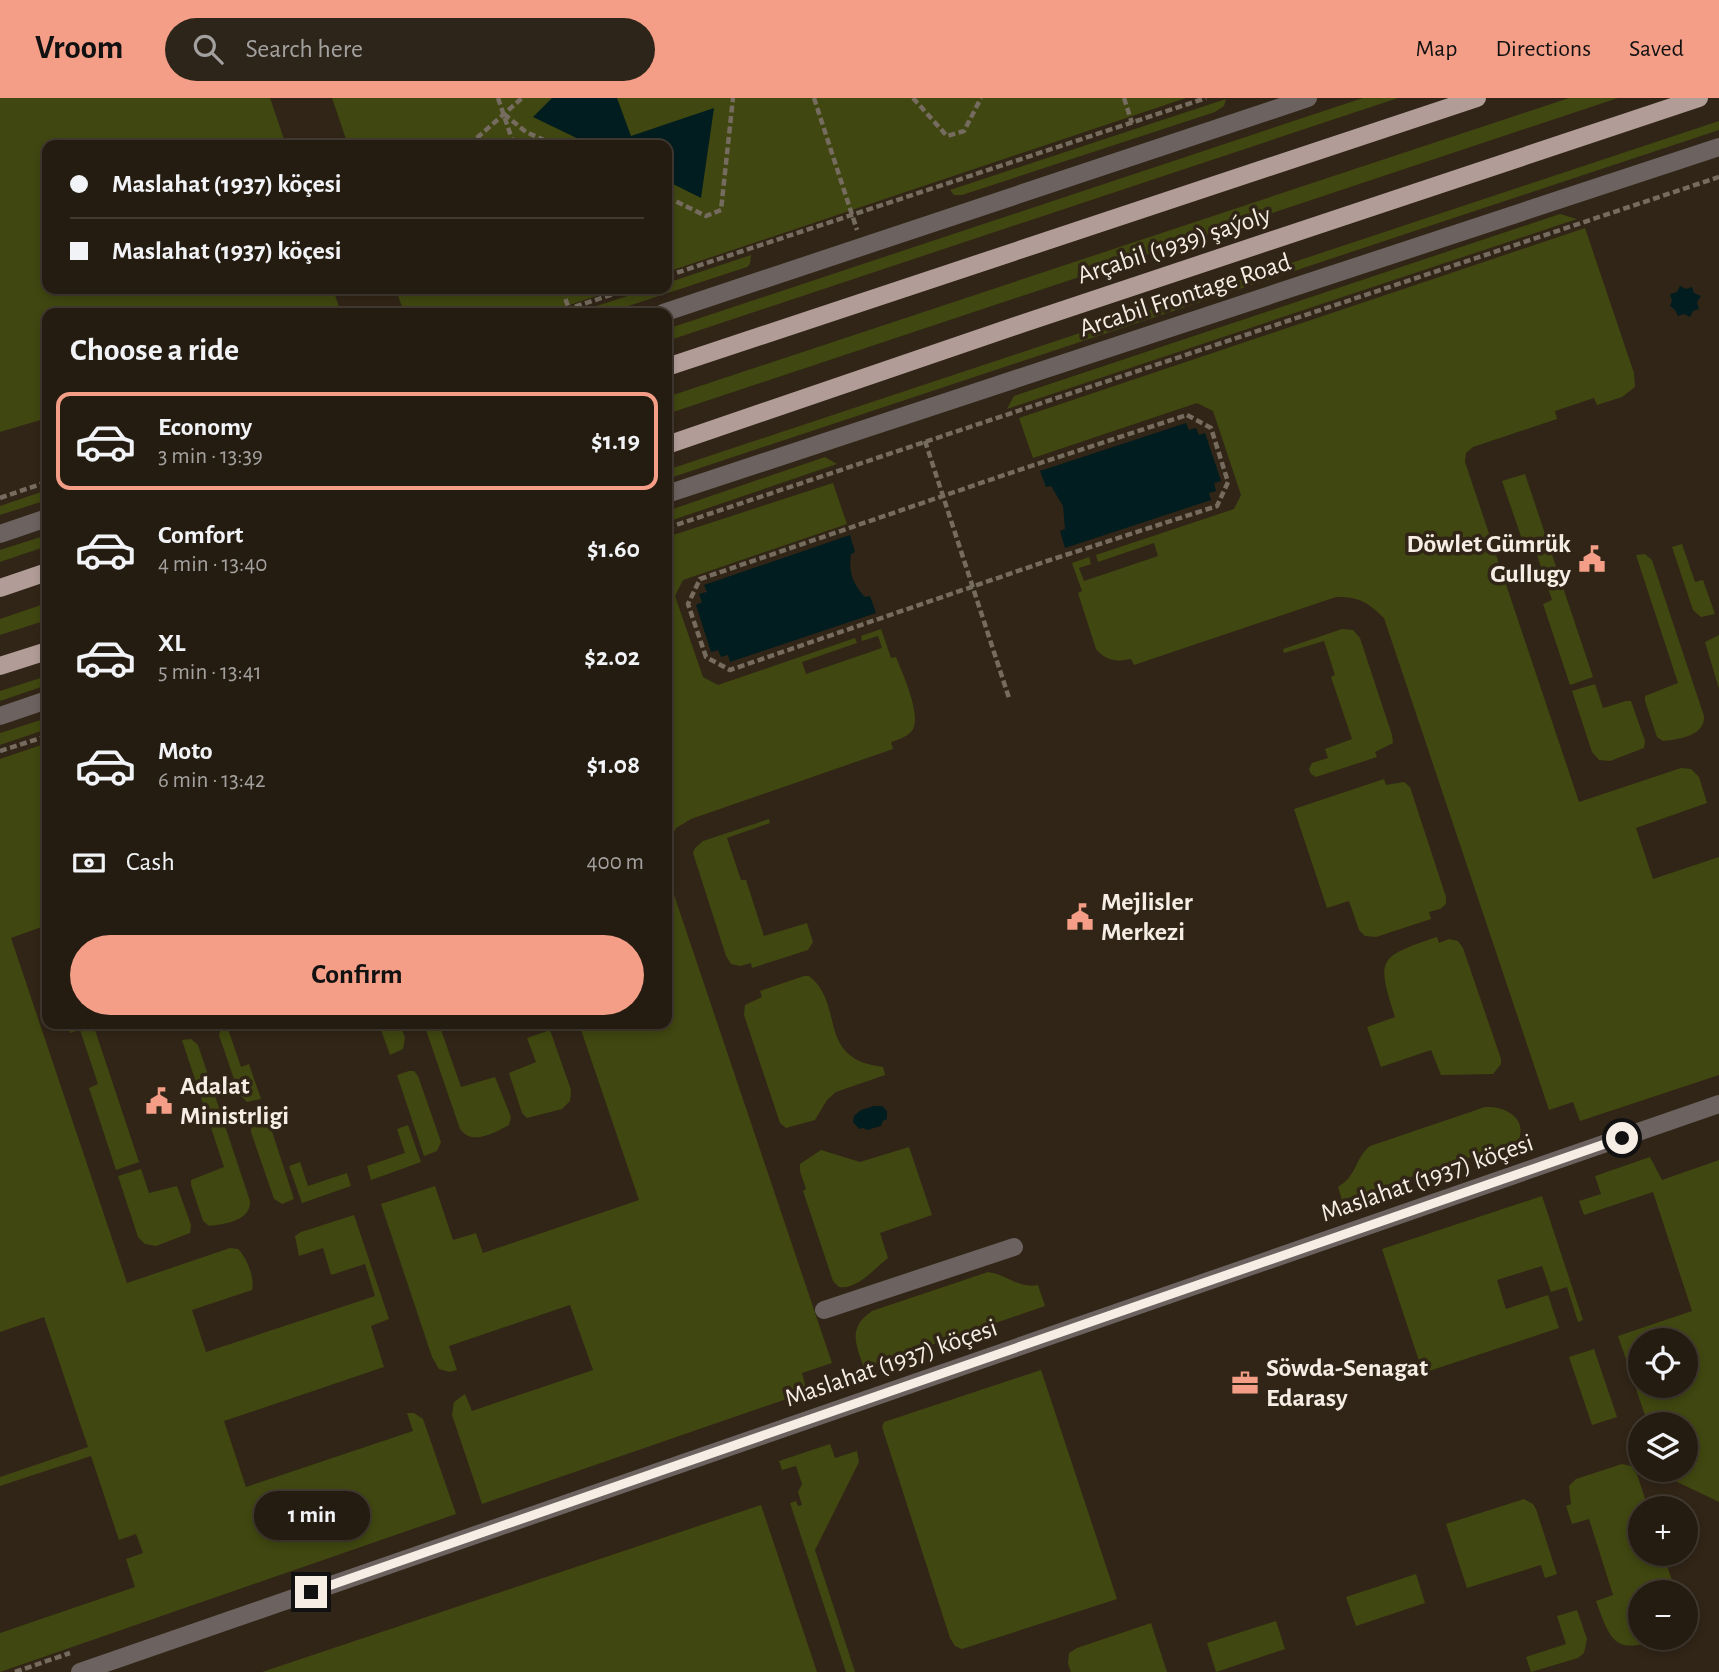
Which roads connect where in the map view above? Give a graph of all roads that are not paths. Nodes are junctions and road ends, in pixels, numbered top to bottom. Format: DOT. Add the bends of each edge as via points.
graph roads {
  1 [pos="1308,98"];
  2 [pos="1477,98"];
  3 [pos="1699,98"];
  4 [pos="1719,147"];
  5 [pos="672,310"];
  6 [pos="672,365"];
  7 [pos="672,443"];
  8 [pos="672,492"];
  9 [pos="42,520"];
  10 [pos="0,534"];
  11 [pos="42,574"];
  12 [pos="0,588"];
  13 [pos="42,652"];
  14 [pos="0,666"];
  15 [pos="42,702"];
  16 [pos="0,716"];
  17 [pos="1719,1104"];
  18 [pos="1014,1247"];
  19 [pos="824,1310"];
  20 [pos="80,1672"];
  1 -- 5 [label="street"];
  2 -- 6 [label="main road, Arçabil (1939) şaýoly"];
  3 -- 7 [label="main road, Arçabil (1939) şaýoly"];
  4 -- 8 [label="street, Arcabil Frontage Road"];
  9 -- 10 [label="street"];
  11 -- 12 [label="main road"];
  13 -- 14 [label="main road"];
  15 -- 16 [label="street"];
  17 -- 20 [label="street, Maslahat (1937) köçesi"];
  18 -- 19 [label="street"];
}
